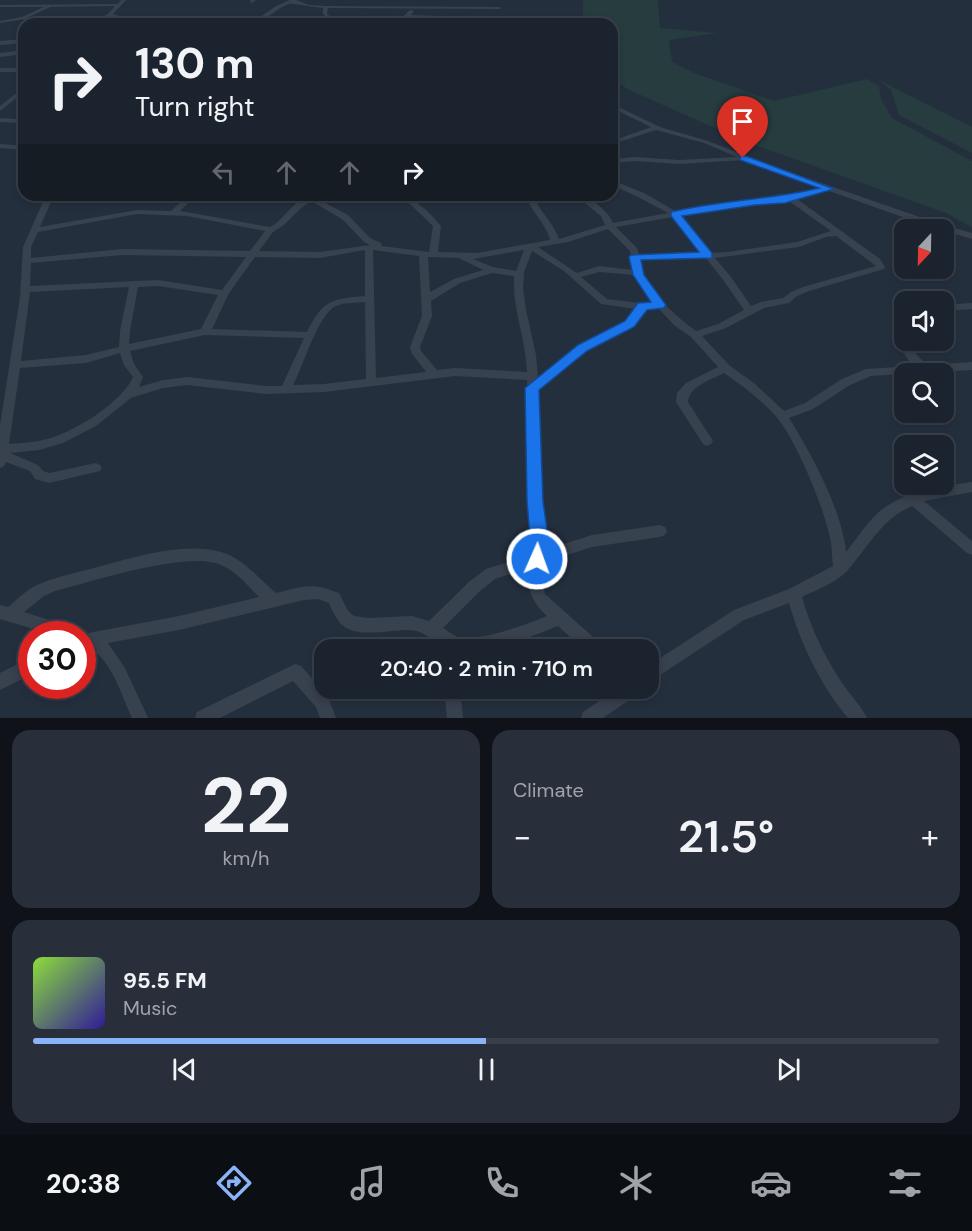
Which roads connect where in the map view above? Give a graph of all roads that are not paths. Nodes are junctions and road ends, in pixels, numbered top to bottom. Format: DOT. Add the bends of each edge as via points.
graph roads {
  1 [pos="124,0"];
  2 [pos="491,0"];
  3 [pos="293,1"];
  4 [pos="416,3"];
  5 [pos="303,4"];
  6 [pos="51,5"];
  7 [pos="117,5"];
  8 [pos="0,6"];
  9 [pos="278,7"];
  10 [pos="326,7"];
  11 [pos="463,7"];
  12 [pos="499,8"];
  13 [pos="110,15"];
  14 [pos="407,16"];
  15 [pos="170,17"];
  16 [pos="23,18"];
  17 [pos="104,18"];
  18 [pos="120,18"];
  19 [pos="160,18"];
  20 [pos="262,18"];
  21 [pos="332,18"];
  22 [pos="405,18"];
  23 [pos="431,18"];
  24 [pos="467,18"];
  25 [pos="507,18"];
  26 [pos="18,19"];
  27 [pos="0,22"];
  28 [pos="6,39"];
  29 [pos="18,42"];
  30 [pos="0,44"];
  31 [pos="18,53"];
  32 [pos="0,55"];
  33 [pos="0,70"];
  34 [pos="18,70"];
  35 [pos="18,94"];
  36 [pos="0,109"];
  37 [pos="618,109"];
  38 [pos="0,120"];
  39 [pos="18,120"];
  40 [pos="657,127"];
  41 [pos="618,141"];
  42 [pos="0,146"];
  43 [pos="18,148"];
  44 [pos="746,159"];
  45 [pos="618,160"];
  46 [pos="618,185"];
  47 [pos="829,189"];
  48 [pos="791,199"];
  49 [pos="48,201"];
  50 [pos="186,201"];
  51 [pos="303,201"];
  52 [pos="317,201"];
  53 [pos="411,201"];
  54 [pos="531,201"];
  55 [pos="587,201"];
  56 [pos="174,212"];
  57 [pos="675,214"];
  58 [pos="610,226"];
  59 [pos="36,230"];
  60 [pos="270,230"];
  61 [pos="837,233"];
  62 [pos="972,236"];
  63 [pos="555,242"];
  64 [pos="530,246"];
  65 [pos="369,247"];
  66 [pos="381,247"];
  67 [pos="428,254"];
  68 [pos="252,255"];
  69 [pos="708,255"];
  70 [pos="461,256"];
  71 [pos="26,261"];
  72 [pos="636,265"];
  73 [pos="493,270"];
  74 [pos="519,274"];
  75 [pos="575,276"];
  76 [pos="134,284"];
  77 [pos="25,289"];
  78 [pos="224,293"];
  79 [pos="369,299"];
  80 [pos="425,301"];
  81 [pos="660,305"];
  82 [pos="643,306"];
  83 [pos="972,306"];
  84 [pos="954,307"];
  85 [pos="750,312"];
  86 [pos="205,332"];
  87 [pos="310,334"];
  88 [pos="695,335"];
  89 [pos="123,349"];
  90 [pos="906,351"];
  91 [pos="918,363"];
  92 [pos="14,365"];
  93 [pos="972,366"];
  94 [pos="954,367"];
  95 [pos="725,368"];
  96 [pos="894,371"];
  97 [pos="435,375"];
  98 [pos="532,382"];
  99 [pos="372,383"];
  100 [pos="286,389"];
  101 [pos="124,396"];
  102 [pos="4,398"];
  103 [pos="782,416"];
  104 [pos="707,441"];
  105 [pos="2,456"];
  106 [pos="96,468"];
  107 [pos="972,487"];
  108 [pos="913,500"];
  109 [pos="660,531"];
  110 [pos="972,549"];
  111 [pos="537,559"];
  112 [pos="840,569"];
  113 [pos="794,594"];
  114 [pos="272,599"];
  115 [pos="5,614"];
  116 [pos="562,618"];
  117 [pos="28,621"];
  118 [pos="432,628"];
  119 [pos="96,636"];
  120 [pos="447,639"];
  121 [pos="497,639"];
  122 [pos="585,639"];
  123 [pos="96,642"];
  124 [pos="659,668"];
  125 [pos="18,672"];
  126 [pos="0,682"];
  127 [pos="453,699"];
  128 [pos="616,699"];
  129 [pos="140,718"];
  130 [pos="203,718"];
  131 [pos="328,718"];
  132 [pos="455,718"];
  133 [pos="589,718"];
  134 [pos="859,718"];
  1 -- 7 [label="street"];
  2 -- 12 [label="street"];
  3 -- 5 [label="street"];
  3 -- 9 [label="street"];
  4 -- 10 [label="street"];
  4 -- 11 [label="street"];
  4 -- 14 [label="street"];
  5 -- 9 [label="street"];
  5 -- 10 [label="street"];
  6 -- 7 [label="street"];
  6 -- 8 [label="street"];
  6 -- 16 [label="street"];
  7 -- 13 [label="street"];
  9 -- 20 [label="street"];
  10 -- 21 [label="street" via="326,16"];
  11 -- 12 [label="street"];
  11 -- 24 [label="street"];
  12 -- 25 [label="street"];
  13 -- 17 [label="street"];
  13 -- 18 [label="street"];
  14 -- 22 [label="street"];
  14 -- 23 [label="street"];
  15 -- 19 [label="street"];
  26 -- 27 [label="street"];
  28 -- 30 [label="street"];
  29 -- 30 [label="street"];
  31 -- 32 [label="street"];
  33 -- 34 [label="street"];
  35 -- 36 [label="street"];
  37 -- 40 [label="street"];
  38 -- 39 [label="street"];
  40 -- 41 [label="street"];
  40 -- 44 [label="street"];
  42 -- 43 [label="street"];
  44 -- 45 [label="street"];
  44 -- 47 [label="street"];
  46 -- 57 [label="street"];
  47 -- 48 [label="street"];
  47 -- 62 [label="street"];
  48 -- 57 [label="street"];
  48 -- 61 [label="street"];
  49 -- 59 [label="street"];
  50 -- 56 [label="street"];
  51 -- 60 [label="street" via="282,225"];
  52 -- 66 [label="street"];
  53 -- 67 [label="street" via="437,225"];
  54 -- 63 [label="street" via="552,230"];
  55 -- 58 [label="street" via="605,215"];
  56 -- 59 [label="street" via="126,213"];
  56 -- 60 [label="street"];
  57 -- 58 [label="street"];
  57 -- 69 [label="street"];
  58 -- 63 [label="street"];
  58 -- 72 [label="street" via="630,245"];
  59 -- 71 [label="street" via="27,247"];
  60 -- 68 [label="street"];
  61 -- 69 [label="street" via="799,244"];
  61 -- 85 [label="street" via="881,267 806,289 786,301 761,305"];
  63 -- 64 [label="street"];
  64 -- 70 [label="street"];
  64 -- 74 [label="street"];
  64 -- 75 [label="street"];
  65 -- 66 [label="street"];
  65 -- 68 [label="street" via="327,255"];
  65 -- 79 [label="street"];
  66 -- 67 [label="street"];
  67 -- 70 [label="street"];
  67 -- 80 [label="street"];
  68 -- 71 [label="street" via="122,252"];
  68 -- 78 [label="street"];
  69 -- 72 [label="street"];
  69 -- 85 [label="street"];
  70 -- 73 [label="street"];
  71 -- 77 [label="street"];
  72 -- 75 [label="street" via="622,271 598,269"];
  72 -- 81 [label="street"];
  73 -- 74 [label="street"];
  73 -- 80 [label="street" via="442,286"];
  74 -- 98 [label="street"];
  75 -- 82 [label="street" via="604,302"];
  76 -- 77 [label="street"];
  76 -- 78 [label="street" via="166,284"];
  76 -- 89 [label="street"];
  77 -- 92 [label="street"];
  78 -- 86 [label="street"];
  79 -- 87 [label="street" via="330,305"];
  79 -- 99 [label="street"];
  80 -- 97 [label="street" via="427,316 415,347"];
  81 -- 82 [label="street"];
  81 -- 88 [label="street"];
  82 -- 98 [label="street" via="630,324 582,348"];
  83 -- 84 [label="street"];
  85 -- 88 [label="street"];
  86 -- 87 [label="street"];
  86 -- 89 [label="street"];
  87 -- 100 [label="street"];
  88 -- 95 [label="street"];
  89 -- 92 [label="street" via="86,359"];
  89 -- 101 [label="street" via="138,377 137,384"];
  90 -- 91 [label="street"];
  92 -- 102 [label="street"];
  93 -- 94 [label="street"];
  95 -- 103 [label="street"];
  95 -- 104 [label="street" via="686,389 682,397"];
  96 -- 103 [label="street" via="870,372 809,406"];
  97 -- 98 [label="street" via="468,372"];
  97 -- 99 [label="street"];
  98 -- 111 [label="street"];
  99 -- 100 [label="street"];
  100 -- 101 [label="street" via="176,381"];
  101 -- 105 [label="street" via="87,425 58,441"];
  102 -- 105 [label="street"];
  103 -- 112 [label="street" via="803,451 831,516"];
  105 -- 106 [label="street" via="49,478"];
  107 -- 108 [label="street" via="944,490"];
  108 -- 110 [label="street"];
  108 -- 112 [label="street" via="894,508"];
  109 -- 111 [label="street" via="592,541"];
  111 -- 116 [label="street" via="533,582 538,597"];
  111 -- 118 [label="street" via="491,573"];
  112 -- 113 [label="street"];
  113 -- 124 [label="street" via="739,615"];
  113 -- 134 [label="street" via="812,644"];
  114 -- 115 [label="street" via="221,558 190,555 53,585"];
  114 -- 118 [label="street" via="304,593 329,594 351,622 403,622"];
  114 -- 119 [label="street" via="179,623"];
  115 -- 117 [label="street"];
  116 -- 121 [label="street"];
  116 -- 122 [label="street"];
  118 -- 120 [label="street"];
  123 -- 129 [label="street" via="111,658"];
  125 -- 126 [label="street"];
  127 -- 132 [label="street"];
  128 -- 133 [label="street"];
  130 -- 131 [label="street" via="295,672 322,702"];
}
